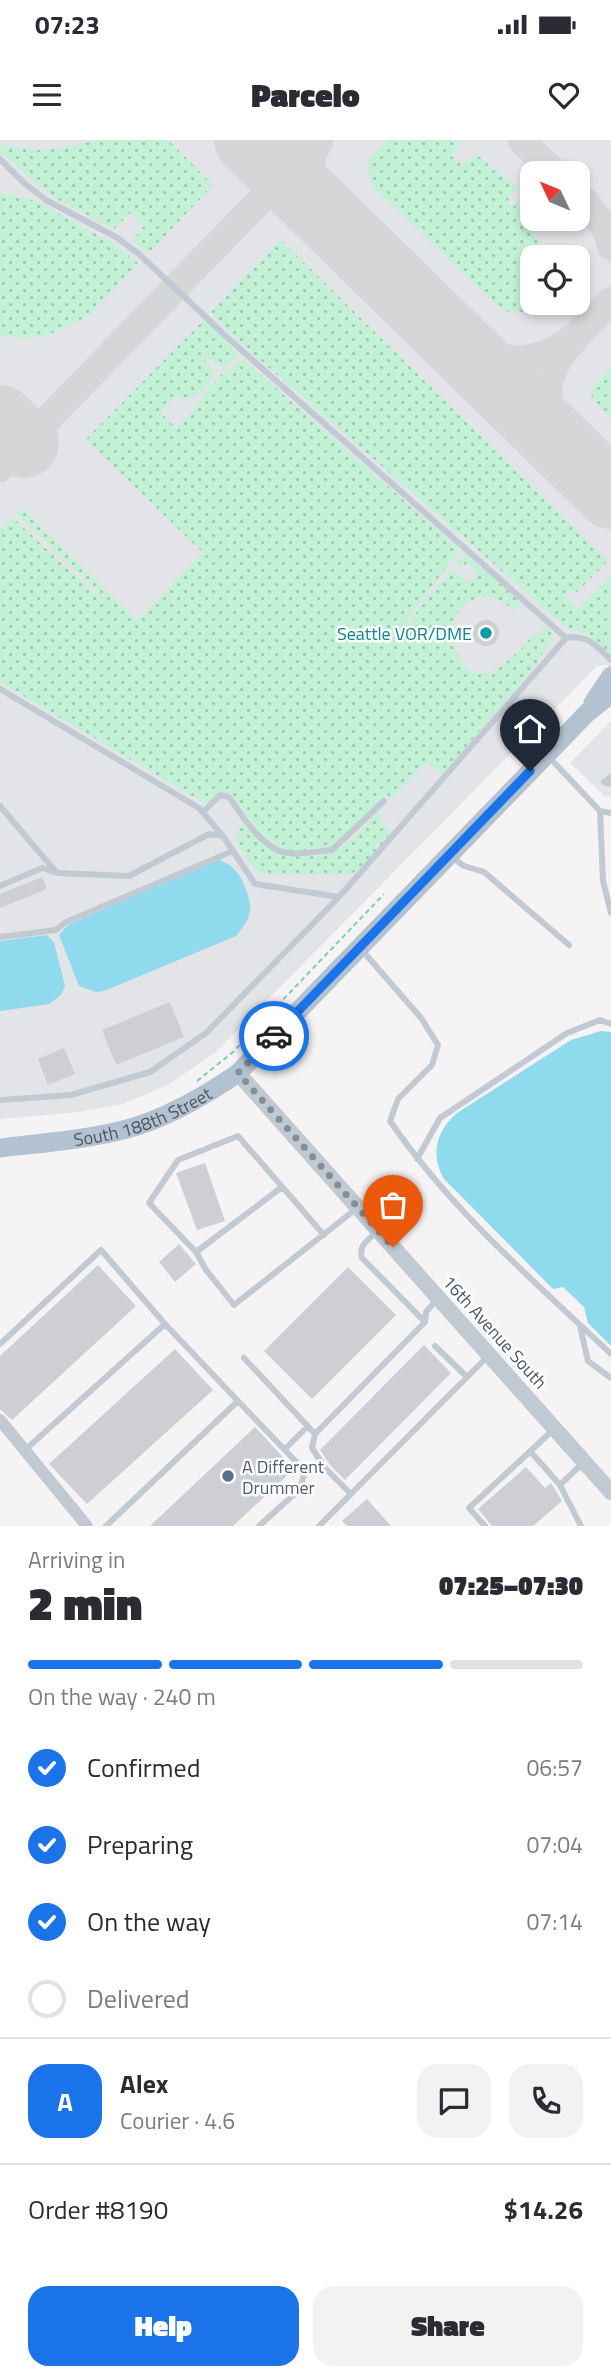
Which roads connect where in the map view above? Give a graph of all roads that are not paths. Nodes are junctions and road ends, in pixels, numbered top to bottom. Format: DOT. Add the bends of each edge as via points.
graph roads {
  1 [pos="0,159"];
  2 [pos="566,638"];
  3 [pos="611,660"];
  4 [pos="611,676"];
  5 [pos="0,690"];
  6 [pos="611,694"];
  7 [pos="587,713"];
  8 [pos="547,754"];
  9 [pos="611,777"];
  10 [pos="611,784"];
  11 [pos="384,801"];
  12 [pos="0,806"];
  13 [pos="600,811"];
  14 [pos="203,813"];
  15 [pos="611,813"];
  16 [pos="223,836"];
  17 [pos="233,851"];
  18 [pos="449,855"];
  19 [pos="57,873"];
  20 [pos="0,886"];
  21 [pos="339,897"];
  22 [pos="611,913"];
  23 [pos="0,937"];
  24 [pos="569,945"];
  25 [pos="360,947"];
  26 [pos="611,1024"];
  27 [pos="238,1073"];
  28 [pos="0,1100"];
  29 [pos="0,1148"];
  30 [pos="416,1159"];
  31 [pos="282,1187"];
  32 [pos="358,1208"];
  33 [pos="378,1231"];
  34 [pos="324,1234"];
  35 [pos="196,1252"];
  36 [pos="438,1298"];
  37 [pos="425,1322"];
  38 [pos="165,1324"];
  39 [pos="579,1324"];
  40 [pos="0,1344"];
  41 [pos="435,1346"];
  42 [pos="611,1354"];
  43 [pos="489,1355"];
  44 [pos="244,1358"];
  45 [pos="467,1377"];
  46 [pos="611,1378"];
  47 [pos="238,1401"];
  48 [pos="0,1420"];
  49 [pos="308,1426"];
  50 [pos="555,1428"];
  51 [pos="315,1434"];
  52 [pos="285,1449"];
  53 [pos="25,1450"];
  54 [pos="530,1451"];
  55 [pos="584,1461"];
  56 [pos="561,1485"];
  57 [pos="611,1492"];
  58 [pos="351,1494"];
  59 [pos="88,1526"];
  60 [pos="106,1526"];
  61 [pos="259,1526"];
  62 [pos="318,1526"];
  63 [pos="485,1526"];
  64 [pos="581,1526"];
  1 -- 2 [label="lane" via="46,200 139,254"];
  2 -- 3 [label="lane" via="578,636"];
  2 -- 21 [label="lane"];
  4 -- 7 [label="main road, South 188th Street"];
  5 -- 14 [label="lane"];
  6 -- 7 [label="main road, South 188th Street"];
  7 -- 8 [label="main road, South 188th Street"];
  8 -- 13 [label="lane"];
  8 -- 18 [label="main road, South 188th Street"];
  9 -- 10 [label="lane" via="604,782"];
  11 -- 14 [label="lane" via="332,850 298,853 272,848 229,797 220,795"];
  12 -- 19 [label="lane"];
  13 -- 15 [label="lane"];
  13 -- 22 [label="lane" via="603,881"];
  14 -- 16 [label="lane"];
  16 -- 17 [label="lane"];
  16 -- 19 [label="lane" via="209,834 129,876"];
  17 -- 21 [label="lane" via="254,884"];
  17 -- 23 [label="lane" via="56,930"];
  18 -- 24 [label="lane" via="484,872"];
  18 -- 25 [label="main road, South 188th Street"];
  19 -- 20 [label="lane" via="42,868"];
  21 -- 28 [label="lane" via="206,1032 150,1072 71,1095"];
  25 -- 27 [label="main road, South 188th Street"];
  25 -- 30 [label="lane" via="421,1018 438,1045 432,1065 398,1099 390,1121"];
  26 -- 30 [label="lane" via="600,1020 567,1033 440,1118"];
  27 -- 29 [label="main road, South 188th Street" via="178,1109 125,1130"];
  27 -- 32 [label="street, 16th Avenue South"];
  30 -- 39 [label="lane" via="463,1212"];
  31 -- 34 [label="lane"];
  31 -- 35 [label="lane"];
  31 -- 35 [label="lane" via="239,1136 178,1160 149,1203"];
  32 -- 33 [label="street, 16th Avenue South"];
  32 -- 34 [label="lane"];
  33 -- 36 [label="street, 16th Avenue South"];
  33 -- 37 [label="lane" via="362,1245 362,1258"];
  34 -- 35 [label="lane" via="234,1305"];
  36 -- 37 [label="lane" via="426,1312"];
  36 -- 43 [label="street, 16th Avenue South"];
  37 -- 51 [label="lane"];
  38 -- 40 [label="lane" via="101,1251"];
  38 -- 47 [label="lane"];
  38 -- 53 [label="lane"];
  39 -- 42 [label="lane"];
  39 -- 46 [label="lane" via="589,1361"];
  41 -- 45 [label="lane"];
  43 -- 45 [label="lane"];
  43 -- 50 [label="street, 16th Avenue South"];
  44 -- 49 [label="lane"];
  45 -- 58 [label="lane"];
  47 -- 52 [label="lane"];
  47 -- 60 [label="lane"];
  48 -- 53 [label="street"];
  49 -- 51 [label="lane"];
  49 -- 52 [label="lane"];
  50 -- 54 [label="lane"];
  50 -- 55 [label="street, 16th Avenue South"];
  51 -- 58 [label="lane" via="312,1448"];
  52 -- 61 [label="lane" via="305,1471 300,1489"];
  53 -- 59 [label="street"];
  54 -- 56 [label="lane"];
  54 -- 63 [label="lane" via="469,1508"];
  55 -- 56 [label="lane"];
  55 -- 57 [label="street, 16th Avenue South"];
  56 -- 64 [label="lane"];
  58 -- 62 [label="lane"];
}
